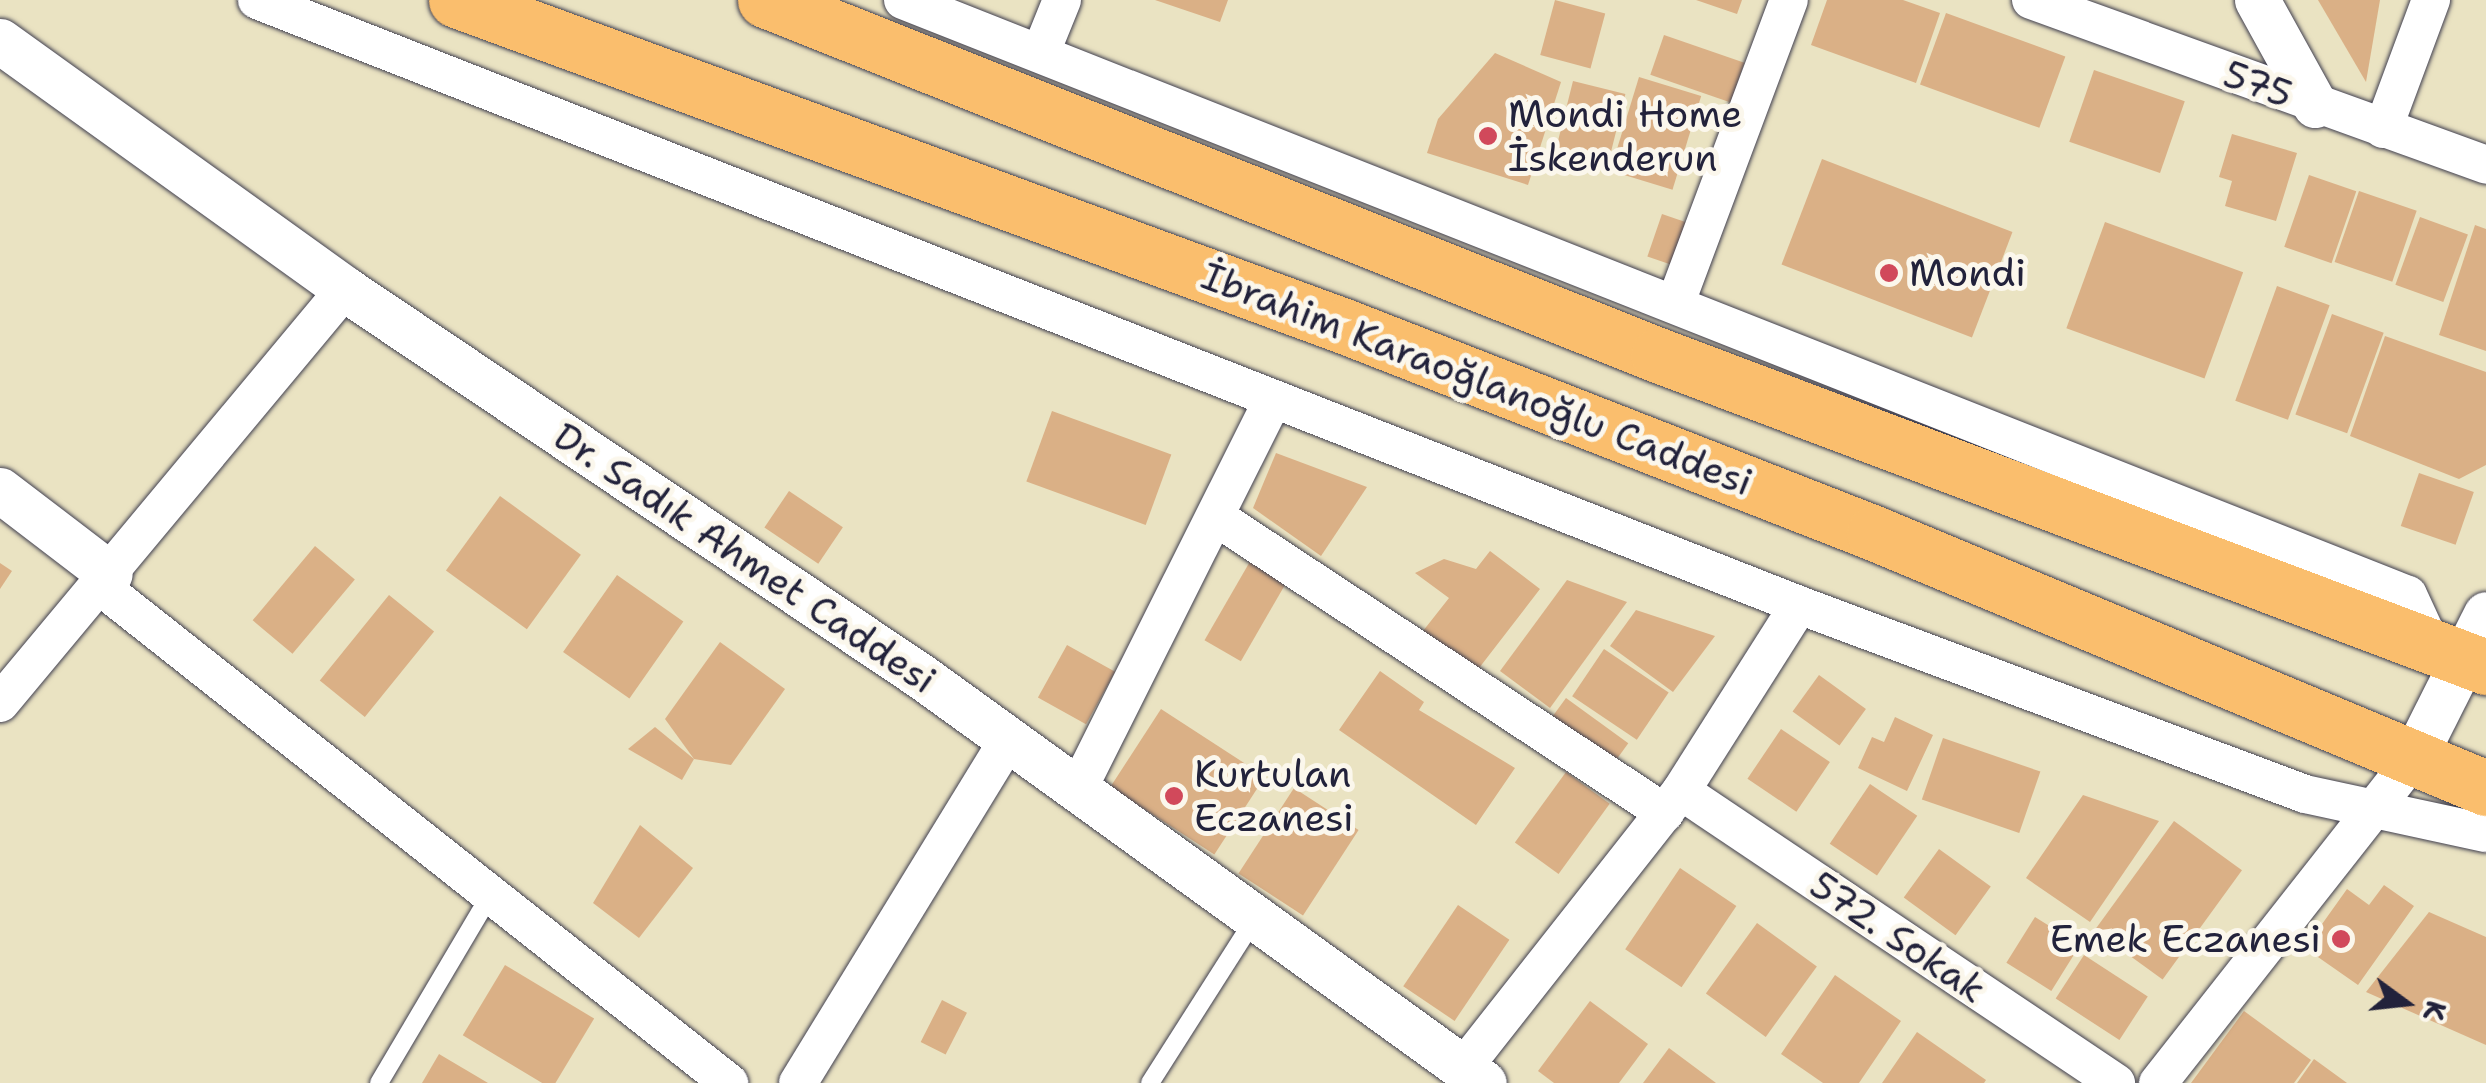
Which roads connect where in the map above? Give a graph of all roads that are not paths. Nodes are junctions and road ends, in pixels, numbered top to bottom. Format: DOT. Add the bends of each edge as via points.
graph roads {
  1 [pos="257,0"];
  2 [pos="456,0"];
  3 [pos="766,0"];
  4 [pos="904,0"];
  5 [pos="1062,0"];
  6 [pos="1790,0"];
  7 [pos="2031,0"];
  8 [pos="2257,0"];
  9 [pos="2431,0"];
  10 [pos="0,41"];
  11 [pos="1041,52"];
  12 [pos="2315,105"];
  13 [pos="2382,129"];
  14 [pos="2486,165"];
  15 [pos="345,289"];
  16 [pos="1676,302"];
  17 [pos="1273,400"];
  18 [pos="0,490"];
  19 [pos="1219,519"];
  20 [pos="105,580"];
  21 [pos="1798,605"];
  22 [pos="2465,646"];
  23 [pos="0,703"];
  24 [pos="1008,740"];
  25 [pos="2412,760"];
  26 [pos="2486,788"];
  27 [pos="1078,790"];
  28 [pos="1673,802"];
  29 [pos="2369,814"];
  30 [pos="2486,833"];
  31 [pos="488,899"];
  32 [pos="1256,918"];
  33 [pos="1474,1075"];
  34 [pos="379,1083"];
  35 [pos="729,1083"];
  36 [pos="798,1083"];
  37 [pos="1150,1083"];
  38 [pos="2116,1083"];
  39 [pos="2158,1083"];
  1 -- 17 [label="street"];
  2 -- 25 [label="highway, İbrahim Karaoğlanoğlu Caddesi" via="1344,326 1874,533"];
  3 -- 22 [label="highway" via="1658,355"];
  4 -- 11 [label="street"];
  5 -- 11 [label="street"];
  6 -- 16 [label="street"];
  7 -- 12 [label="street, 575"];
  8 -- 12 [label="street"];
  9 -- 13 [label="street"];
  10 -- 15 [label="street, Dr. Sadık Ahmet Caddesi"];
  11 -- 16 [label="street"];
  12 -- 13 [label="street, 575"];
  13 -- 14 [label="street, 575"];
  15 -- 20 [label="street"];
  15 -- 24 [label="street, Dr. Sadık Ahmet Caddesi"];
  16 -- 22 [label="street" via="2408,594"];
  17 -- 19 [label="street"];
  17 -- 21 [label="street"];
  18 -- 20 [label="street"];
  19 -- 27 [label="street"];
  19 -- 28 [label="street, 572. Sokak"];
  20 -- 23 [label="street"];
  20 -- 31 [label="street"];
  21 -- 28 [label="street"];
  21 -- 29 [label="street"];
  22 -- 25 [label="street"];
  24 -- 27 [label="street, Dr. Sadık Ahmet Caddesi"];
  24 -- 36 [label="street"];
  25 -- 26 [label="highway, İbrahim Karaoğlanoğlu Caddesi"];
  25 -- 29 [label="street"];
  27 -- 32 [label="street, Dr. Sadık Ahmet Caddesi"];
  28 -- 33 [label="street"];
  28 -- 38 [label="street, 572. Sokak"];
  29 -- 30 [label="street"];
  29 -- 39 [label="street"];
  31 -- 34 [label="lane"];
  31 -- 35 [label="street"];
  32 -- 33 [label="street, Dr. Sadık Ahmet Caddesi"];
  32 -- 37 [label="lane"];
}
